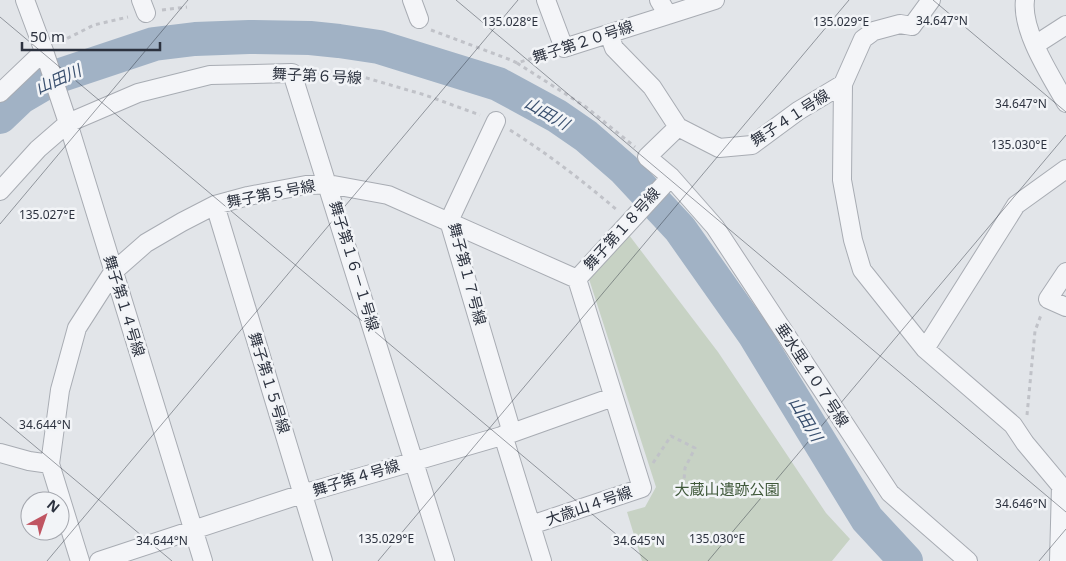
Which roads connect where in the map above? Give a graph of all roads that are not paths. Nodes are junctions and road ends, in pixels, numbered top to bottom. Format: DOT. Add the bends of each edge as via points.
graph roads {
  1 [pos="25,0"];
  2 [pos="412,0"];
  3 [pos="546,0"];
  4 [pos="715,0"];
  5 [pos="931,0"];
  6 [pos="1025,0"];
  7 [pos="663,8"];
  8 [pos="420,19"];
  9 [pos="1066,25"];
  10 [pos="609,34"];
  11 [pos="1035,46"];
  12 [pos="44,51"];
  13 [pos="292,73"];
  14 [pos="843,84"];
  15 [pos="0,93"];
  16 [pos="1066,103"];
  17 [pos="496,121"];
  18 [pos="68,123"];
  19 [pos="678,127"];
  20 [pos="1066,169"];
  21 [pos="671,176"];
  22 [pos="328,184"];
  23 [pos="0,190"];
  24 [pos="215,206"];
  25 [pos="449,222"];
  26 [pos="113,272"];
  27 [pos="1066,272"];
  28 [pos="577,279"];
  29 [pos="1066,307"];
  30 [pos="925,349"];
  31 [pos="613,397"];
  32 [pos="508,434"];
  33 [pos="0,453"];
  34 [pos="414,460"];
  35 [pos="50,464"];
  36 [pos="302,494"];
  37 [pos="531,526"];
  38 [pos="193,531"];
  39 [pos="80,561"];
  40 [pos="100,561"];
  41 [pos="202,561"];
  42 [pos="323,561"];
  43 [pos="445,561"];
  44 [pos="542,561"];
  45 [pos="968,561"];
  46 [pos="1058,561"];
  1 -- 12 [label="street, 舞子第１４号線"];
  2 -- 8 [label="street"];
  3 -- 10 [label="street, 舞子第２０号線" via="564,48"];
  4 -- 7 [label="street, 舞子第２０号線"];
  5 -- 14 [label="street" via="912,26 900,24 874,31 863,39"];
  6 -- 11 [label="street" via="1024,10"];
  7 -- 10 [label="street, 舞子第２０号線"];
  9 -- 11 [label="street"];
  10 -- 19 [label="street, 舞子４１号線" via="614,48 652,87"];
  11 -- 16 [label="street"];
  12 -- 15 [label="street"];
  12 -- 18 [label="street, 舞子第１４号線"];
  13 -- 18 [label="street, 舞子第６号線" via="210,75 138,93"];
  13 -- 22 [label="street, 舞子第１６－１号線"];
  14 -- 19 [label="street, 舞子４１号線" via="798,111 752,146 719,148"];
  14 -- 30 [label="street" via="842,180 862,270"];
  17 -- 25 [label="street, 舞子第１７号線"];
  18 -- 23 [label="street, 舞子第６号線" via="38,149"];
  18 -- 26 [label="street, 舞子第１４号線"];
  19 -- 21 [label="street, 垂水里４０７号線" via="647,157"];
  20 -- 30 [label="street" via="1016,205"];
  21 -- 28 [label="street, 舞子第１８号線"];
  21 -- 45 [label="street, 垂水里４０７号線" via="715,227 890,493"];
  22 -- 24 [label="street, 舞子第５号線" via="248,196"];
  22 -- 25 [label="street, 舞子第５号線" via="388,195"];
  22 -- 34 [label="street, 舞子第１６－１号線"];
  24 -- 26 [label="street, 舞子第５号線" via="146,243"];
  24 -- 36 [label="street, 舞子第１５号線"];
  25 -- 28 [label="street, 舞子第５号線"];
  25 -- 32 [label="street, 舞子第１７号線"];
  26 -- 35 [label="street, 舞子第５号線" via="77,328 60,390"];
  26 -- 38 [label="street, 舞子第１４号線"];
  27 -- 29 [label="street" via="1048,298"];
  28 -- 31 [label="street, 舞子第１８号線"];
  30 -- 46 [label="street" via="1013,425 1061,486"];
  31 -- 32 [label="street, 舞子第４号線"];
  31 -- 37 [label="street, 大歳山４号線" via="642,488"];
  32 -- 34 [label="street, 舞子第４号線"];
  32 -- 37 [label="street, 舞子第１７号線"];
  33 -- 35 [label="street"];
  34 -- 36 [label="street, 舞子第４号線"];
  34 -- 43 [label="street, 舞子第１６－１号線"];
  35 -- 39 [label="street"];
  36 -- 38 [label="street, 舞子第４号線"];
  36 -- 42 [label="street, 舞子第１５号線"];
  37 -- 44 [label="street, 舞子第１７号線"];
  38 -- 40 [label="street, 舞子第４号線"];
  38 -- 41 [label="street, 舞子第１４号線"];
}
